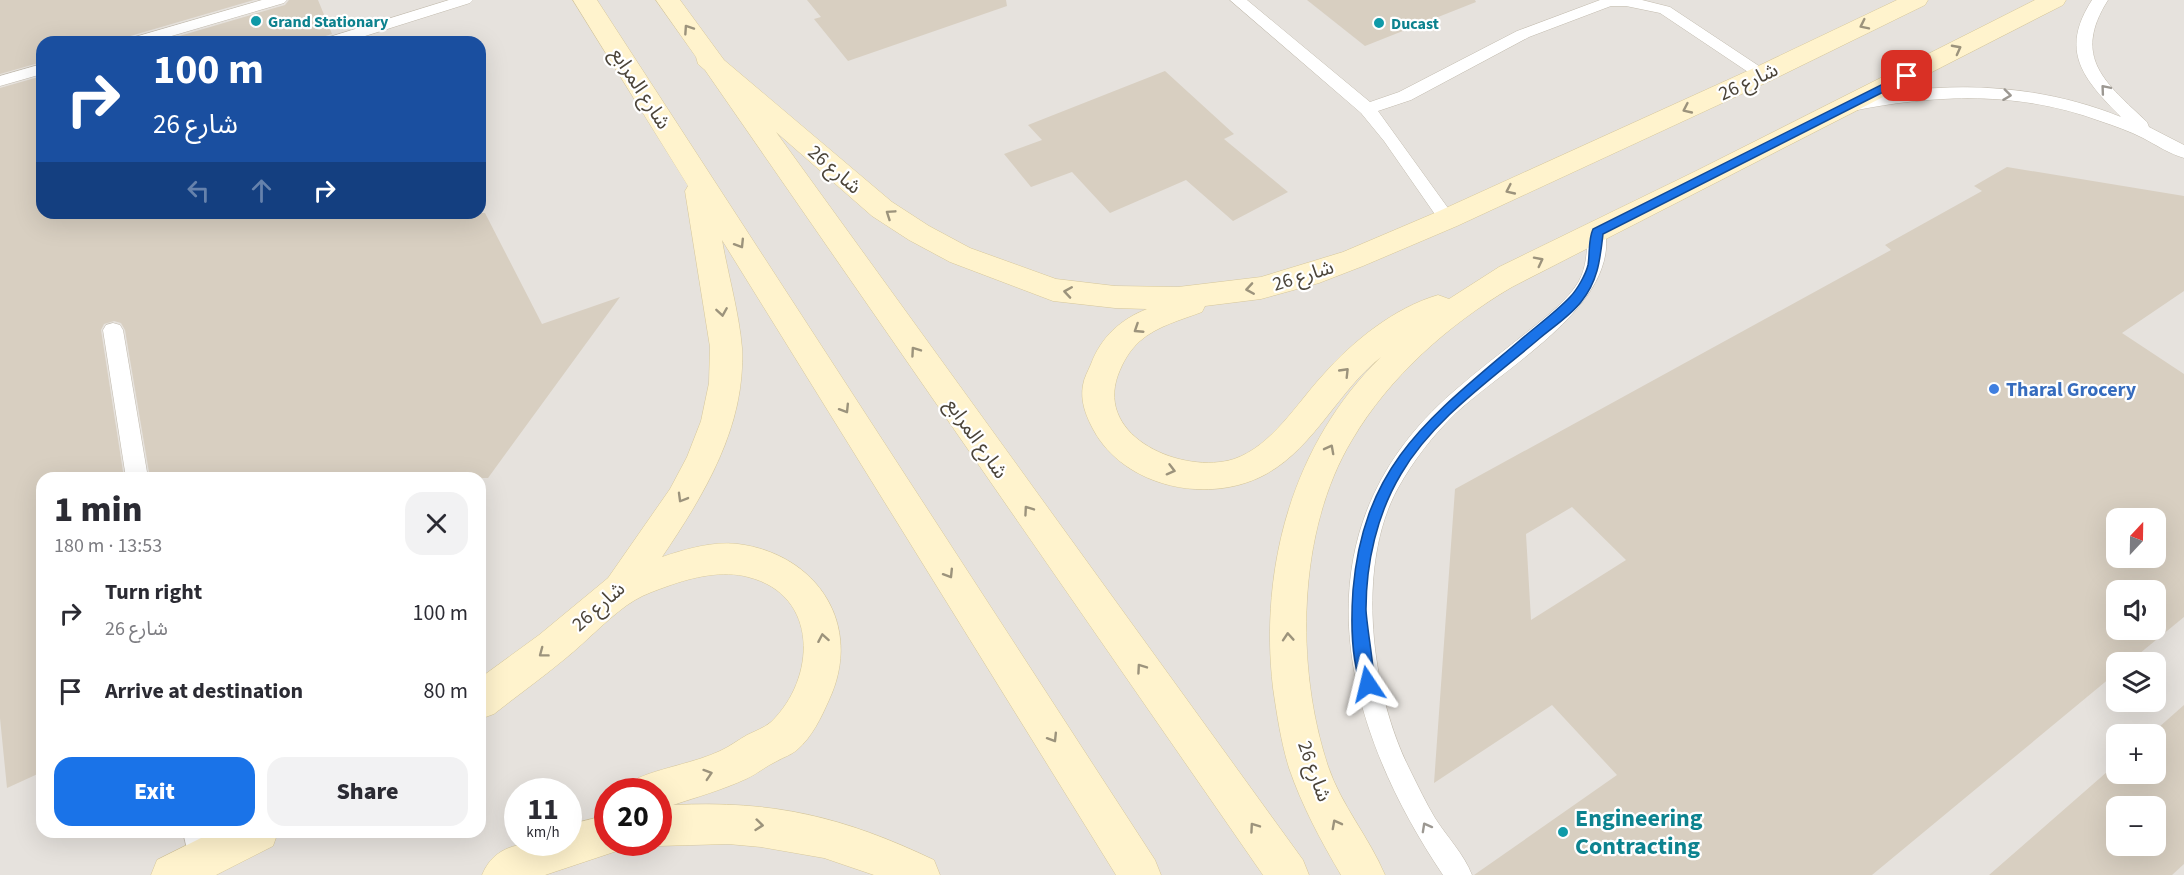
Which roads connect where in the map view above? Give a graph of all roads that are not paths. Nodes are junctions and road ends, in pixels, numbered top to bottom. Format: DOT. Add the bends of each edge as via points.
graph roads {
  1 [pos="279,0"];
  2 [pos="465,0"];
  3 [pos="585,0"];
  4 [pos="668,0"];
  5 [pos="1238,0"];
  6 [pos="1916,0"];
  7 [pos="2054,0"];
  8 [pos="2100,0"];
  9 [pos="1644,2"];
  10 [pos="155,36"];
  11 [pos="348,36"];
  12 [pos="707,59"];
  13 [pos="36,71"];
  14 [pos="1763,74"];
  15 [pos="0,81"];
  16 [pos="1846,108"];
  17 [pos="1367,109"];
  18 [pos="2146,131"];
  19 [pos="2184,152"];
  20 [pos="695,172"];
  21 [pos="1447,219"];
  22 [pos="1597,232"];
  23 [pos="1487,288"];
  24 [pos="1210,296"];
  25 [pos="113,330"];
  26 [pos="136,472"];
  27 [pos="621,589"];
  28 [pos="486,696"];
  29 [pos="672,785"];
  30 [pos="672,825"];
  31 [pos="241,838"];
  32 [pos="190,856"];
  33 [pos="537,856"];
  34 [pos="503,875"];
  35 [pos="919,875"];
  36 [pos="1140,875"];
  37 [pos="1288,875"];
  38 [pos="1364,875"];
  39 [pos="1459,875"];
  1 -- 10 [label="lane"];
  2 -- 11 [label="lane"];
  3 -- 20 [label="street, شارع المرابع"];
  12 -- 4 [label="street, شارع المرابع, one-way"];
  5 -- 17 [label="lane"];
  6 -- 14 [label="street, شارع 26, one-way"];
  16 -- 7 [label="street, شارع 26, one-way"];
  18 -- 8 [label="lane, one-way" via="2109,94 2092,73 2085,56 2085,25"];
  9 -- 14 [label="lane" via="1665,10"];
  9 -- 17 [label="lane" via="1609,2 1523,34 1405,96"];
  24 -- 12 [label="street, شارع 26, one-way" via="1115,297 1053,290 960,255 882,209"];
  37 -- 12 [label="street, شارع المرابع, one-way"];
  13 -- 15 [label="lane"];
  14 -- 21 [label="street, شارع 26, one-way"];
  16 -- 18 [label="lane, one-way" via="1920,92 2005,94 2071,107"];
  16 -- 22 [label="street, شارع 26"];
  17 -- 21 [label="lane"];
  18 -- 19 [label="lane"];
  20 -- 27 [label="street, شارع 26, one-way" via="722,314 726,347 724,383 717,420 703,459 682,499"];
  20 -- 36 [label="street, شارع المرابع, one-way"];
  21 -- 24 [label="street, شارع 26, one-way" via="1309,275"];
  23 -- 22 [label="street, شارع 26, one-way"];
  39 -- 22 [label="lane, one-way" via="1438,847 1403,785 1378,724 1364,665 1359,609 1363,558 1376,512 1395,471 1422,435 1454,404 1576,299 1594,267"];
  24 -- 23 [label="street, one-way" via="1137,327 1116,346 1102,370 1096,395 1100,414 1125,448 1168,471 1218,476 1240,471 1268,454 1367,351 1421,315"];
  38 -- 23 [label="street, شارع 26, one-way" via="1320,793 1305,753 1292,688 1287,627 1291,571 1301,519 1318,473 1340,431 1367,394 1420,339"];
  25 -- 26 [label="lane"];
  27 -- 28 [label="street, شارع 26, one-way"];
  29 -- 27 [label="street, one-way" via="728,767 784,736 807,708 821,676 825,645 818,616 803,592 781,573 752,562 720,559 698,563"];
  30 -- 35 [label="street, one-way" via="756,825 807,832 885,857"];
  31 -- 32 [label="street"];
  33 -- 34 [label="street"];
}
